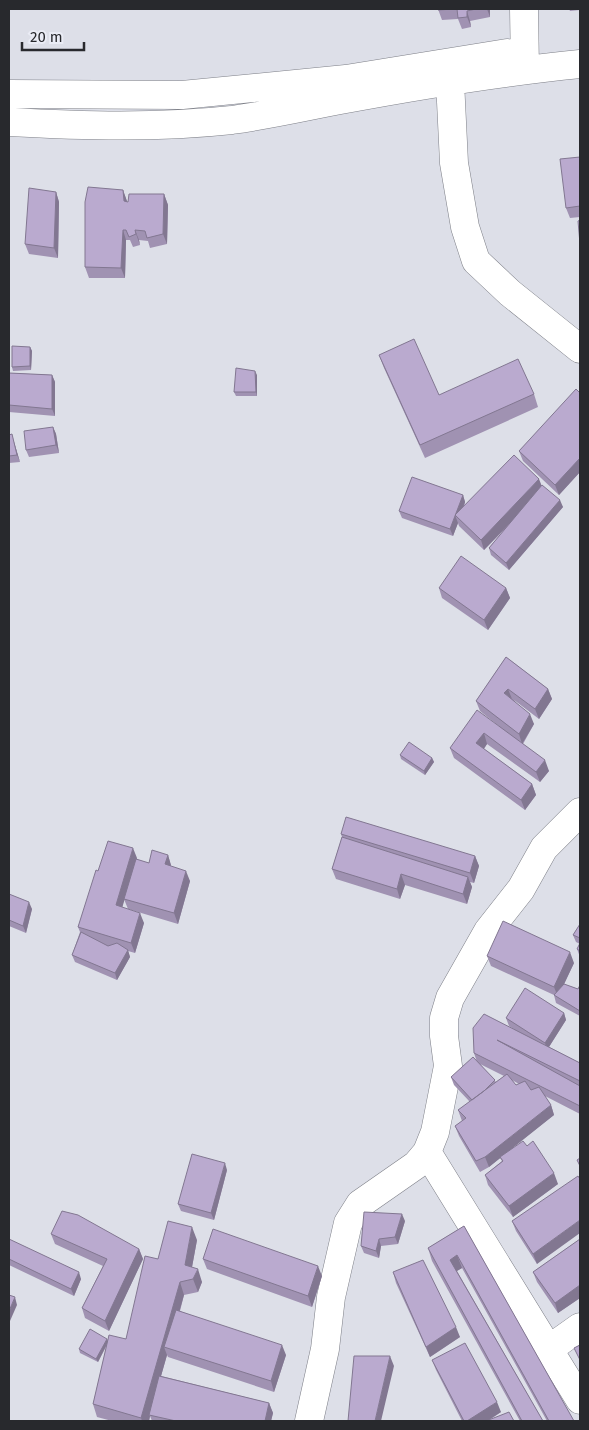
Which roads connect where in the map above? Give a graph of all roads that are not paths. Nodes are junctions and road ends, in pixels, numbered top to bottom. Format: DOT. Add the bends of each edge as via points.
graph roads {
  1 [pos="524,9"];
  2 [pos="580,46"];
  3 [pos="525,60"];
  4 [pos="580,64"];
  5 [pos="449,72"];
  6 [pos="9,94"];
  7 [pos="182,95"];
  8 [pos="9,122"];
  9 [pos="182,124"];
  10 [pos="580,349"];
  11 [pos="580,812"];
  12 [pos="427,1152"];
  13 [pos="580,1327"];
  14 [pos="549,1349"];
  15 [pos="580,1400"];
  16 [pos="309,1421"];
  1 -- 3 [label="street"];
  2 -- 3 [label="street"];
  3 -- 4 [label="street"];
  3 -- 5 [label="street"];
  5 -- 7 [label="street"];
  5 -- 9 [label="street" via="277,113"];
  5 -- 10 [label="street" via="454,163 465,227 476,261"];
  6 -- 7 [label="street"];
  7 -- 9 [label="street"];
  8 -- 9 [label="street" via="84,126"];
  11 -- 12 [label="street" via="544,848 522,889 488,931 450,998 444,1018 448,1066 435,1132"];
  12 -- 14 [label="street"];
  12 -- 16 [label="street" via="416,1165 360,1204 348,1222"];
  13 -- 14 [label="street"];
  14 -- 15 [label="street"];
}
